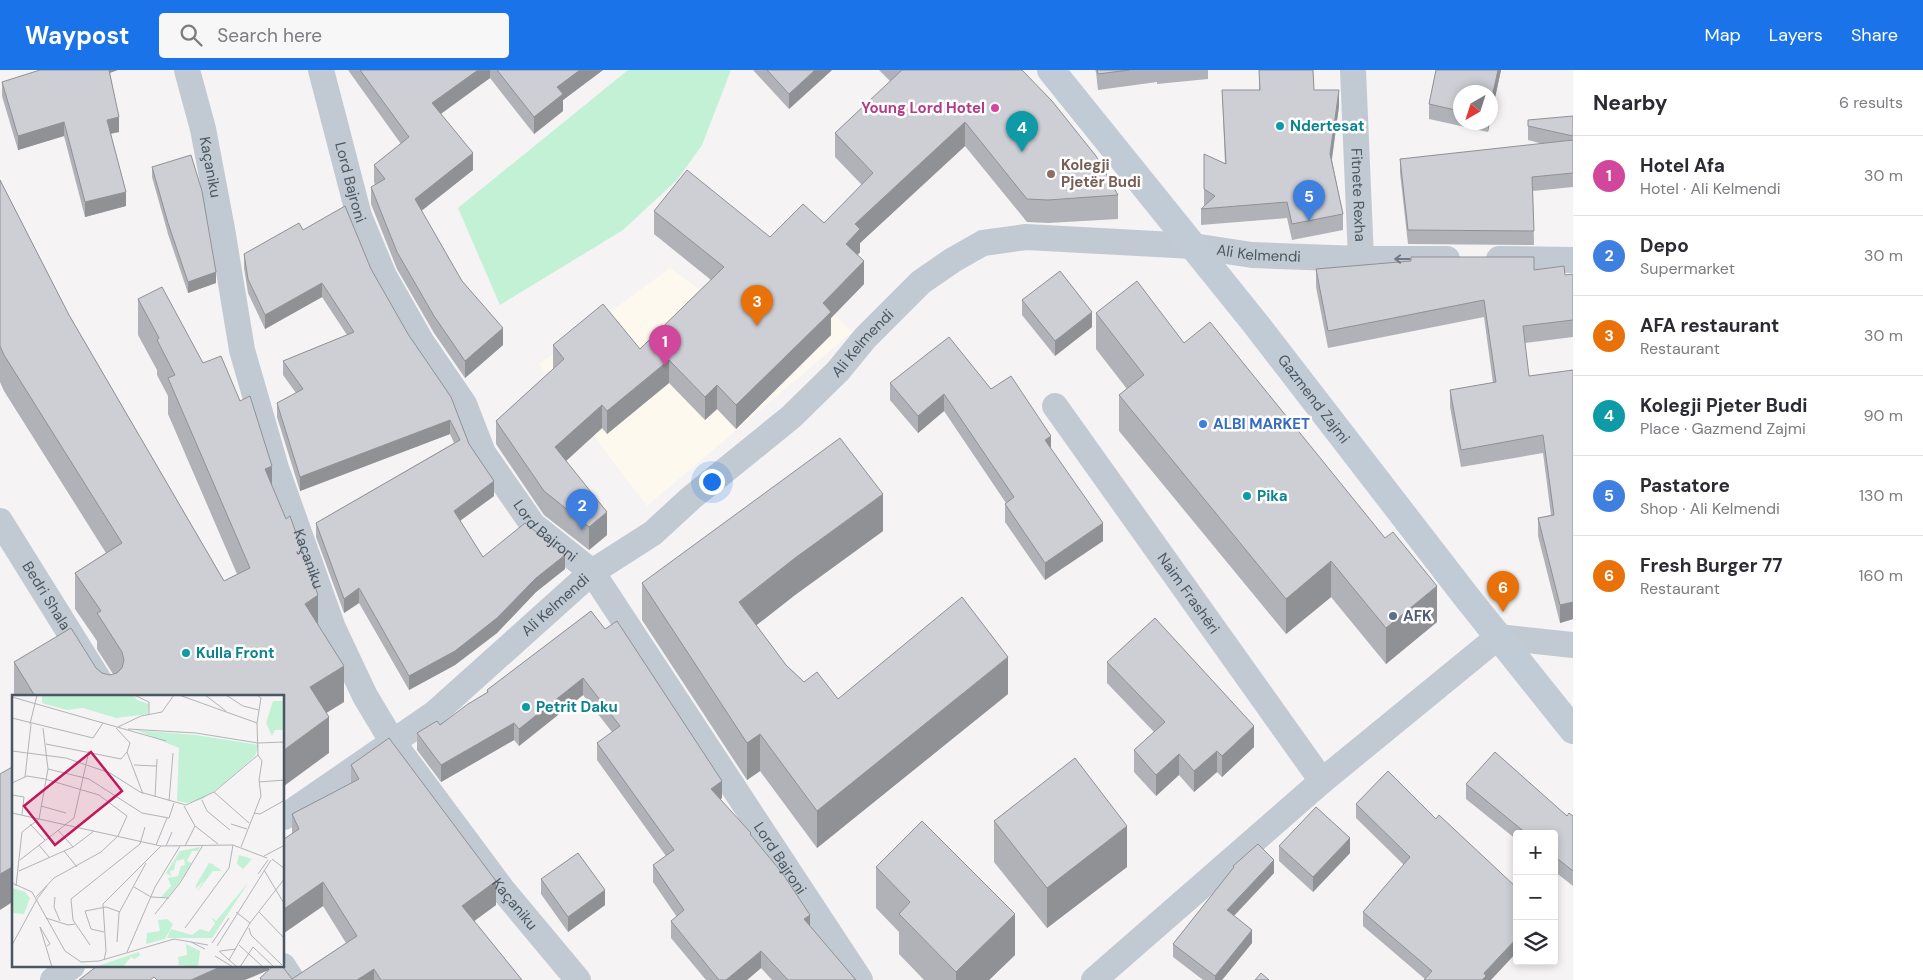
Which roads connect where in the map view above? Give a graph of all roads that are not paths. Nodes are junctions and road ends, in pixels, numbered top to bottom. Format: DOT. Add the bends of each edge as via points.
graph roads {
  1 [pos="187,70"];
  2 [pos="321,70"];
  3 [pos="1051,70"];
  4 [pos="1353,70"];
  5 [pos="1193,246"];
  6 [pos="1361,259"];
  7 [pos="1573,260"];
  8 [pos="1055,406"];
  9 [pos="0,521"];
  10 [pos="592,572"];
  11 [pos="1498,637"];
  12 [pos="1573,645"];
  13 [pos="108,695"];
  14 [pos="1573,730"];
  15 [pos="392,741"];
  16 [pos="1322,781"];
  17 [pos="285,816"];
  18 [pos="69,968"];
  19 [pos="284,968"];
  20 [pos="53,980"];
  21 [pos="292,980"];
  22 [pos="578,980"];
  23 [pos="860,980"];
  24 [pos="1094,980"];
  1 -- 15 [label="street, Kaçaniku" via="203,129 242,350 276,468 333,628 365,696"];
  2 -- 10 [label="street, Lord Bajroni" via="359,216 384,276 421,341 464,404 483,453 533,525"];
  3 -- 5 [label="street, Gazmend Zajmi"];
  4 -- 6 [label="street, Fitnete Rexha"];
  5 -- 6 [label="street, Ali Kelmendi" via="1252,255"];
  5 -- 10 [label="street, Ali Kelmendi" via="1026,237 983,243 921,282 838,370 760,444 691,498 653,533"];
  5 -- 11 [label="street, Gazmend Zajmi"];
  7 -- 6 [label="street, Ali Kelmendi, one-way"];
  8 -- 16 [label="street, Naim Frashëri"];
  9 -- 13 [label="street, Bedri Shala"];
  10 -- 15 [label="street, Ali Kelmendi" via="435,713"];
  10 -- 23 [label="street, Lord Bajroni"];
  11 -- 12 [label="street"];
  11 -- 14 [label="street, Gazmend Zajmi"];
  11 -- 16 [label="street"];
  15 -- 17 [label="street, Ali Kelmendi"];
  15 -- 22 [label="street, Kaçaniku" via="502,889"];
  16 -- 24 [label="street"];
  18 -- 20 [label="street"];
  19 -- 21 [label="street"];
}
